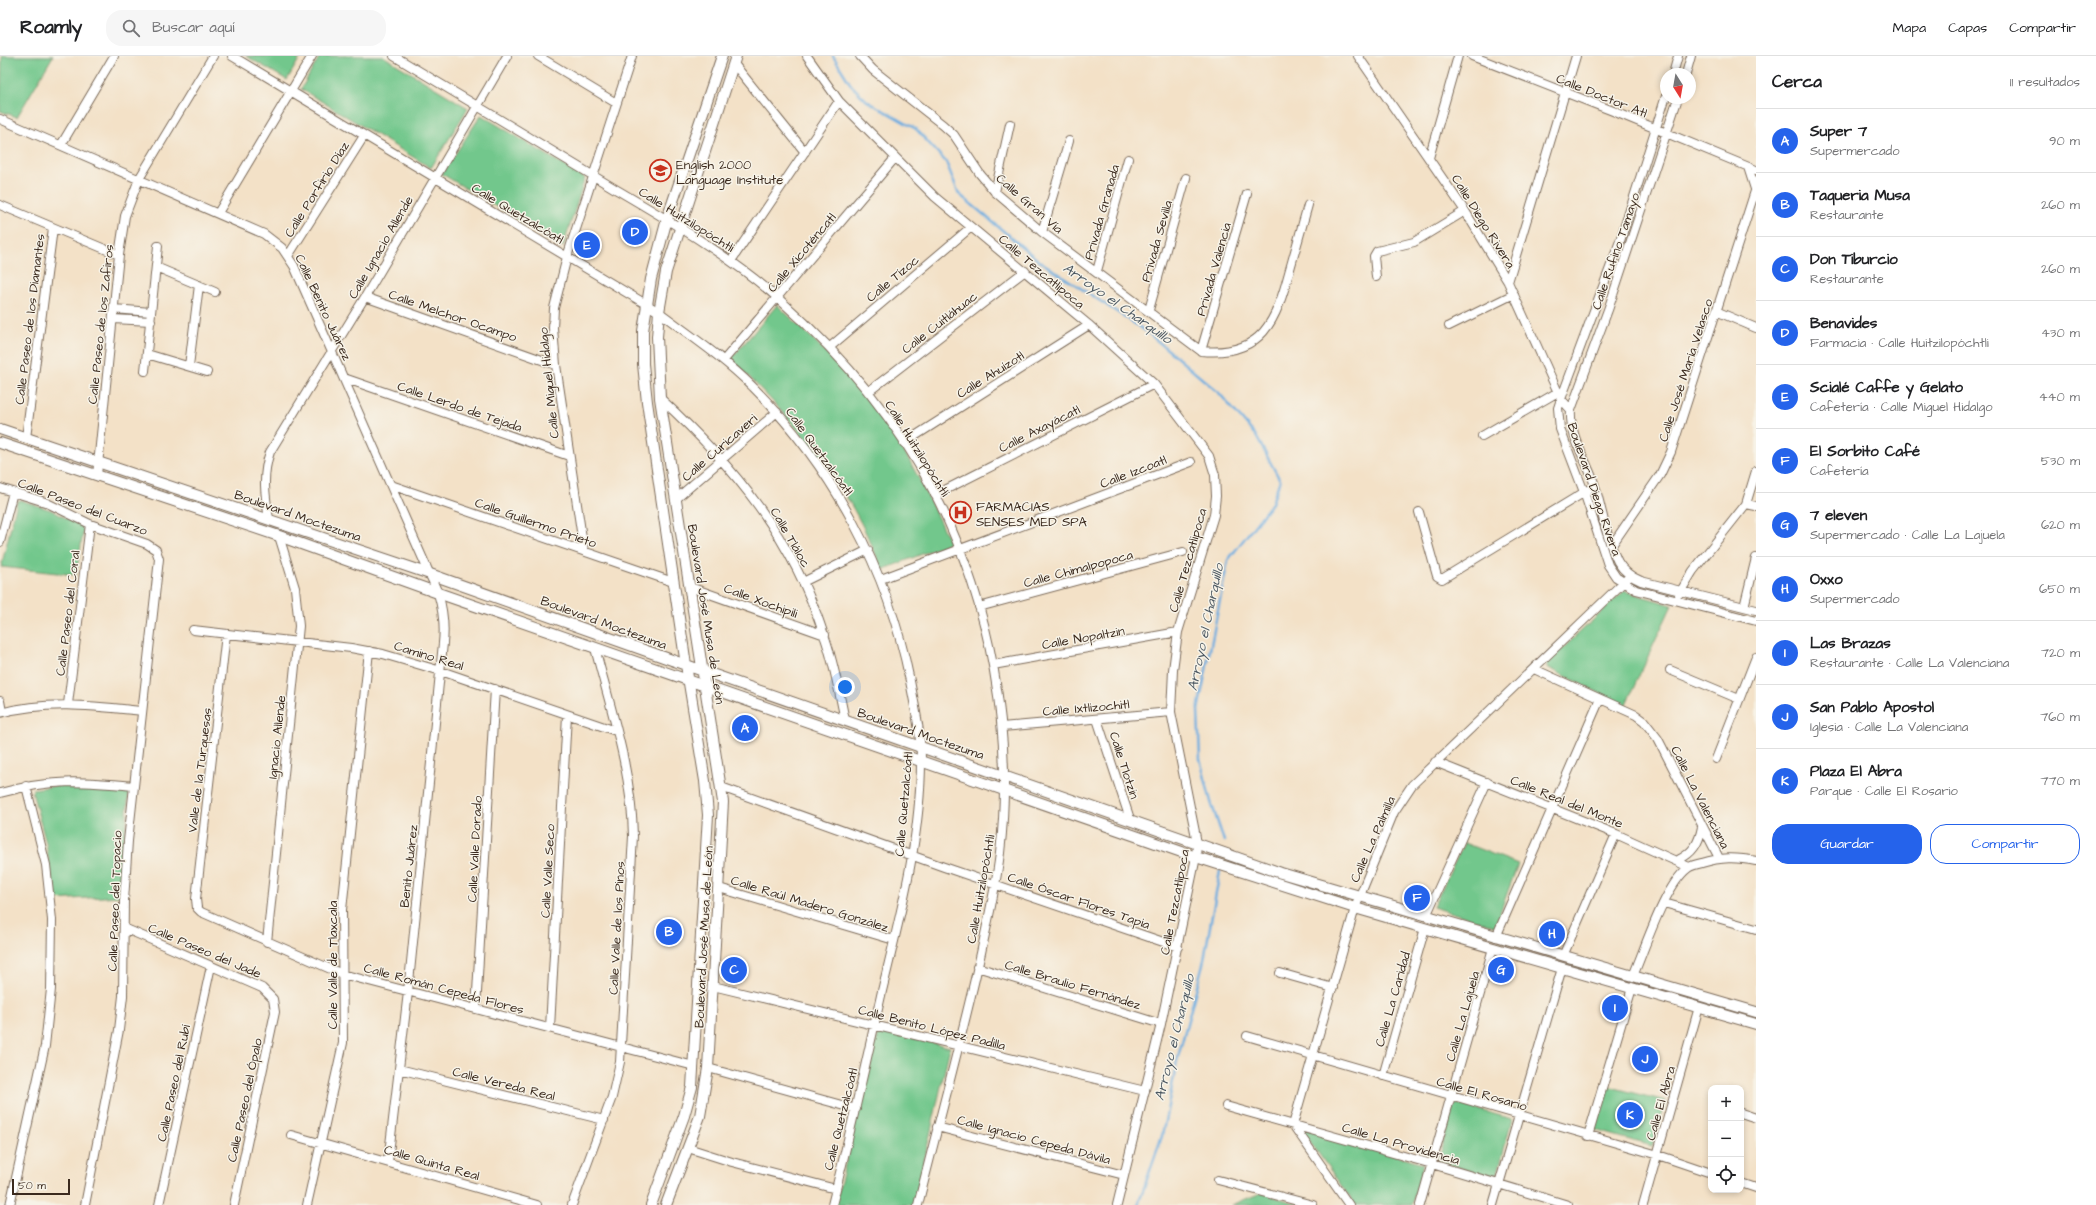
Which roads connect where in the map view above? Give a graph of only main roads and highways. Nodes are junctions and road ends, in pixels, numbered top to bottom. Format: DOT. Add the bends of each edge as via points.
graph roads {
  1 [pos="722,56"];
  2 [pos="735,60"];
  3 [pos="0,429"];
  4 [pos="0,443"];
  5 [pos="686,665"];
  6 [pos="702,670"];
  7 [pos="689,680"];
  8 [pos="704,686"];
  9 [pos="1756,1012"];
  10 [pos="1756,1024"];
  11 [pos="651,1205"];
  12 [pos="666,1205"];
  1 -- 5 [label="main road, Boulevard José Musa de León" via="667,219 646,304 643,332 645,383"];
  2 -- 6 [label="main road, Boulevard José Musa de León" via="666,272 659,312 657,356 660,398"];
  3 -- 5 [label="main road, Boulevard Moctezuma" via="430,574"];
  4 -- 7 [label="main road, Boulevard Moctezuma" via="279,536"];
  5 -- 6 [label="main road, Boulevard Moctezuma"];
  5 -- 7 [label="main road, Boulevard José Musa de León"];
  6 -- 8 [label="main road, Boulevard José Musa de León"];
  6 -- 9 [label="main road, Boulevard Moctezuma" via="1281,872"];
  7 -- 8 [label="main road, Boulevard Moctezuma"];
  7 -- 11 [label="main road, Boulevard José Musa de León" via="708,815 694,1066 684,1116"];
  8 -- 10 [label="main road, Boulevard Moctezuma" via="1196,857 1355,908"];
  8 -- 12 [label="main road, Boulevard José Musa de León" via="721,787 723,816 708,1068 700,1116"];
}
